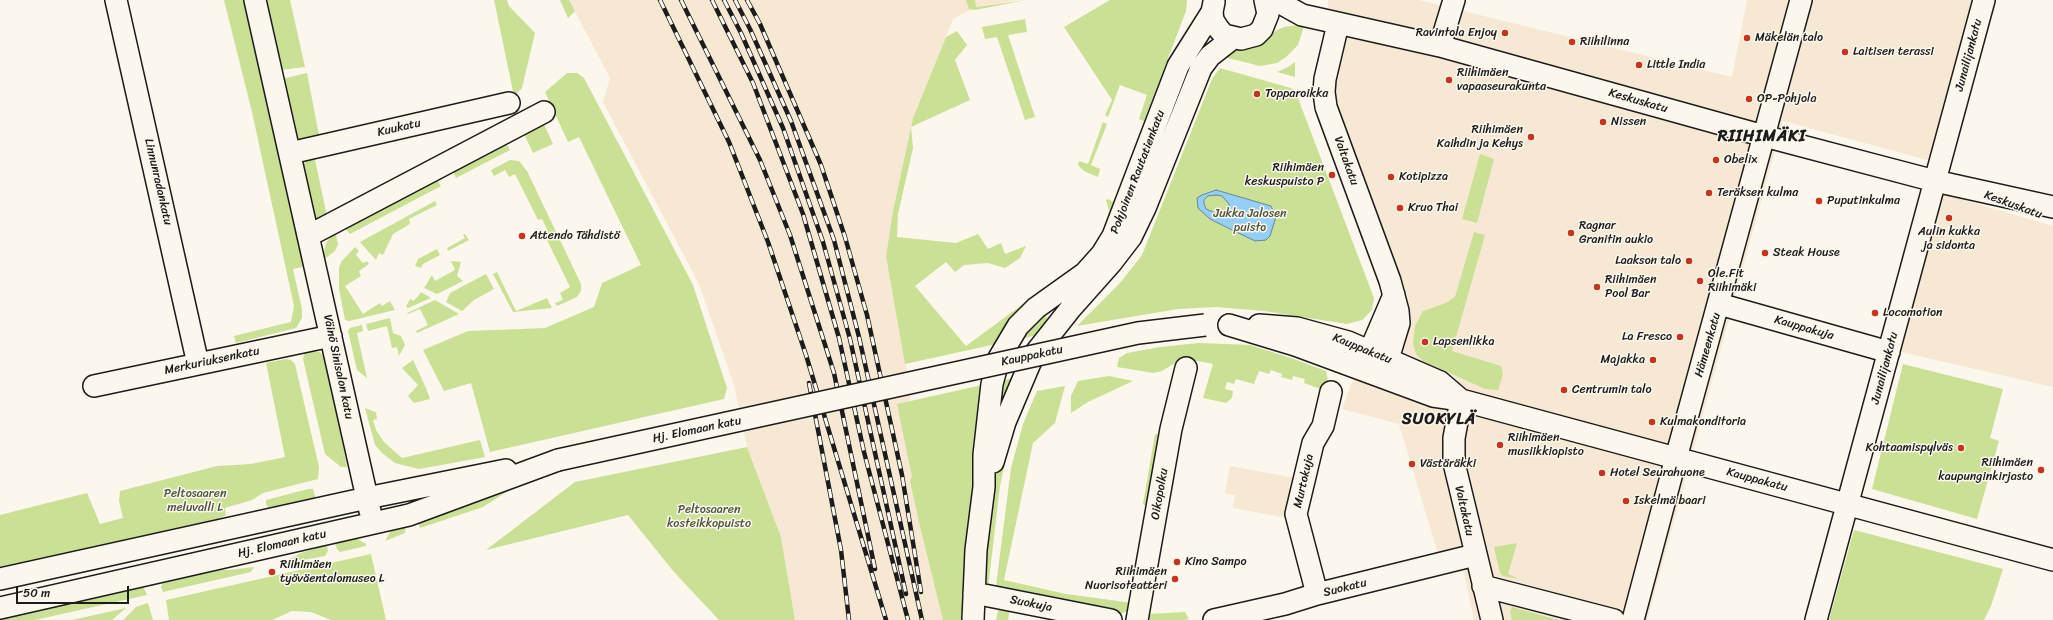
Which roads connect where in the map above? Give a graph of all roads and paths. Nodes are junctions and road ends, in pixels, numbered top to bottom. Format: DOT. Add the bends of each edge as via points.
graph roads {
  1 [pos="116,0"];
  2 [pos="255,0"];
  3 [pos="1265,0"];
  4 [pos="1271,0"];
  5 [pos="1454,0"];
  6 [pos="1984,0"];
  7 [pos="1796,1"];
  8 [pos="1213,4"];
  9 [pos="1302,15"];
  10 [pos="1338,24"];
  11 [pos="1262,29"];
  12 [pos="1233,38"];
  13 [pos="1440,46"];
  14 [pos="509,104"];
  15 [pos="544,112"];
  16 [pos="1764,136"];
  17 [pos="290,154"];
  18 [pos="1935,181"];
  19 [pos="1973,191"];
  20 [pos="2053,207"];
  21 [pos="2053,220"];
  22 [pos="308,236"];
  23 [pos="1719,304"];
  24 [pos="331,336"];
  25 [pos="1889,352"];
  26 [pos="1377,361"];
  27 [pos="198,364"];
  28 [pos="1186,368"];
  29 [pos="94,386"];
  30 [pos="1331,392"];
  31 [pos="837,399"];
  32 [pos="1461,400"];
  33 [pos="1676,458"];
  34 [pos="558,460"];
  35 [pos="984,487"];
  36 [pos="367,498"];
  37 [pos="1848,505"];
  38 [pos="373,523"];
  39 [pos="1475,556"];
  40 [pos="2053,560"];
  41 [pos="0,579"];
  42 [pos="1483,586"];
  43 [pos="974,593"];
  44 [pos="1318,594"];
  45 [pos="0,608"];
  46 [pos="973,620"];
  47 [pos="1111,620"];
  48 [pos="1138,620"];
  49 [pos="1214,620"];
  50 [pos="1492,620"];
  51 [pos="1614,620"];
  52 [pos="1633,620"];
  53 [pos="1816,620"];
  1 -- 27 [label="street, Linnunradankatu"];
  2 -- 17 [label="street, Väinö Sinisalon katu"];
  3 -- 11 [label="street" via="1268,14"];
  4 -- 9 [label="street, Keskuskatu"];
  5 -- 13 [label="street"];
  6 -- 18 [label="street, Junailijankatu"];
  7 -- 16 [label="street, Hämeenkatu"];
  8 -- 12 [label="street" via="1214,20 1218,28 1224,35"];
  8 -- 35 [label="street, Pohjoinen Rautatienkatu" via="1178,66 1113,236 1102,254 1085,273 1036,308 1018,326 999,358 990,400 984,455"];
  9 -- 10 [label="street, Keskuskatu"];
  9 -- 11 [label="street, Keskuskatu"];
  10 -- 13 [label="street, Keskuskatu"];
  10 -- 26 [label="street, Valtakatu" via="1325,79 1326,108 1394,295 1399,323"];
  11 -- 12 [label="street, Keskuskatu" via="1248,38"];
  12 -- 35 [label="street, Pohjoinen Rautatienkatu" via="1210,56 1201,68 1131,237 1033,356 1005,422"];
  13 -- 16 [label="street, Keskuskatu"];
  14 -- 17 [label="street, Kuukatu"];
  15 -- 22 [label="street"];
  16 -- 18 [label="street, Keskuskatu"];
  16 -- 23 [label="street, Hämeenkatu"];
  17 -- 22 [label="street, Väinö Sinisalon katu"];
  18 -- 19 [label="street, Keskuskatu"];
  18 -- 25 [label="street, Junailijankatu"];
  19 -- 20 [label="street, Keskuskatu"];
  19 -- 21 [label="street, Keskuskatu"];
  22 -- 24 [label="street, Väinö Sinisalon katu"];
  23 -- 25 [label="street, Kauppakuja"];
  23 -- 33 [label="street, Hämeenkatu"];
  24 -- 27 [label="street, Merkuriuksenkatu"];
  24 -- 36 [label="street, Väinö Sinisalon katu"];
  25 -- 37 [label="street, Junailijankatu"];
  26 -- 31 [label="street, Kauppakatu, bridge" via="1229,325 1205,324 1138,333"];
  26 -- 32 [label="street, Kauppakatu" via="1433,396"];
  27 -- 29 [label="street, Merkuriuksenkatu"];
  28 -- 48 [label="street, Oikopolku" via="1171,429"];
  30 -- 44 [label="street, Murtokuja" via="1323,426 1313,443 1296,514"];
  31 -- 34 [label="street, Hj. Elomaan katu, bridge"];
  32 -- 33 [label="street, Kauppakatu"];
  32 -- 39 [label="street, Valtakatu" via="1454,438 1454,463"];
  33 -- 37 [label="street, Kauppakatu"];
  33 -- 52 [label="street, Hämeenkatu"];
  34 -- 36 [label="street, Hj. Elomaan katu"];
  34 -- 38 [label="street, Hj. Elomaan katu" via="438,506"];
  35 -- 43 [label="street, Pohjoinen Rautatienkatu" via="976,550"];
  36 -- 38 [label="street"];
  36 -- 41 [label="street, Hj. Elomaan katu"];
  37 -- 40 [label="street, Kauppakatu"];
  37 -- 53 [label="street, Junailijankatu"];
  38 -- 45 [label="street, Hj. Elomaan katu"];
  39 -- 42 [label="street, Valtakatu"];
  39 -- 44 [label="street, Suokatu"];
  42 -- 50 [label="street, Valtakatu"];
  42 -- 51 [label="street"];
  43 -- 46 [label="street, Pohjoinen Rautatienkatu"];
  43 -- 47 [label="street, Suokuja"];
  44 -- 49 [label="street, Suokatu"];
}
